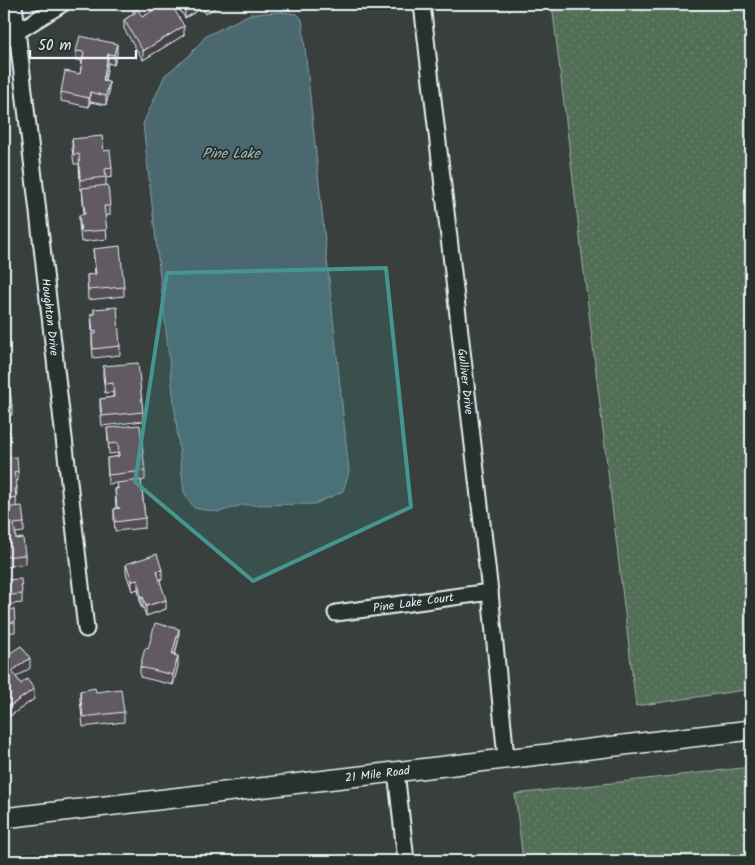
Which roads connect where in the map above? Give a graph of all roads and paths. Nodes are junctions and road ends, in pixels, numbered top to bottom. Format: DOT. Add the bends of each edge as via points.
graph roads {
  1 [pos="14,4"];
  2 [pos="62,4"];
  3 [pos="422,4"];
  4 [pos="17,31"];
  5 [pos="4,40"];
  6 [pos="490,592"];
  7 [pos="336,613"];
  8 [pos="86,629"];
  9 [pos="751,730"];
  10 [pos="506,758"];
  11 [pos="396,771"];
  12 [pos="4,818"];
  13 [pos="406,861"];
  1 -- 4 [label="street, Houghton Drive"];
  2 -- 4 [label="street"];
  3 -- 6 [label="street, Gulliver Drive"];
  4 -- 5 [label="street"];
  4 -- 8 [label="street, Houghton Drive"];
  6 -- 7 [label="street, Pine Lake Court"];
  6 -- 10 [label="street, Gulliver Drive"];
  9 -- 10 [label="street, 21 Mile Road"];
  10 -- 11 [label="street, 21 Mile Road"];
  11 -- 12 [label="street, 21 Mile Road"];
  11 -- 13 [label="street"];
}
